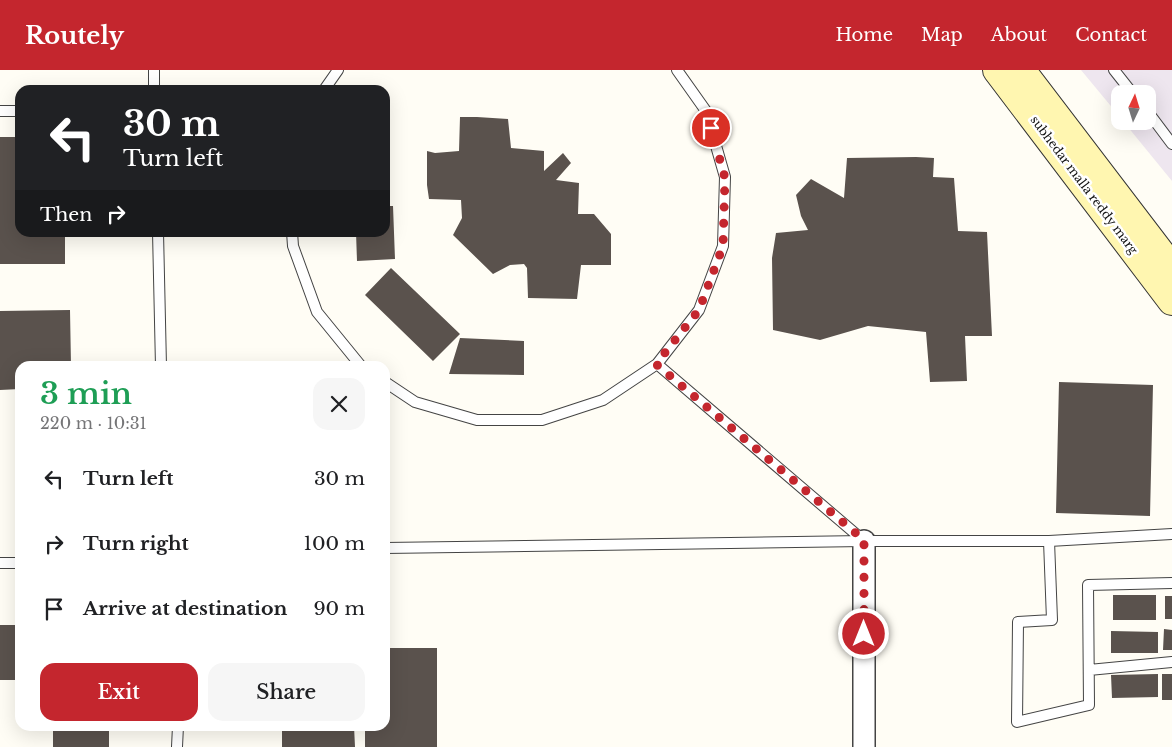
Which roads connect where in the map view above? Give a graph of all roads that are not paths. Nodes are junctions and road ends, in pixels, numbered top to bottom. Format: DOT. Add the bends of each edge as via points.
graph roads {
  1 [pos="154,70"];
  2 [pos="338,70"];
  3 [pos="678,70"];
  4 [pos="997,70"];
  5 [pos="1021,70"];
  6 [pos="1114,70"];
  7 [pos="154,85"];
  8 [pos="328,85"];
  9 [pos="1126,85"];
  10 [pos="0,111"];
  11 [pos="15,111"];
  12 [pos="1156,123"];
  13 [pos="1172,144"];
  14 [pos="158,237"];
  15 [pos="292,237"];
  16 [pos="1172,268"];
  17 [pos="1172,301"];
  18 [pos="161,361"];
  19 [pos="357,361"];
  20 [pos="656,364"];
  21 [pos="390,385"];
  22 [pos="1172,534"];
  23 [pos="864,540"];
  24 [pos="1049,541"];
  25 [pos="390,548"];
  26 [pos="0,563"];
  27 [pos="15,563"];
  28 [pos="1172,583"];
  29 [pos="1172,662"];
  30 [pos="1089,670"];
  31 [pos="178,731"];
  32 [pos="177,747"];
  33 [pos="864,747"];
  1 -- 7 [label="lane"];
  2 -- 8 [label="lane"];
  3 -- 20 [label="lane" via="706,112 725,178 723,246 699,310"];
  4 -- 17 [label="main road, subhedar malla reddy marg"];
  5 -- 16 [label="main road, subhedar malla reddy marg"];
  6 -- 9 [label="lane"];
  10 -- 11 [label="lane"];
  12 -- 13 [label="lane"];
  14 -- 18 [label="lane"];
  15 -- 19 [label="lane" via="317,312"];
  20 -- 21 [label="lane" via="603,400 542,420 477,420 415,402"];
  20 -- 23 [label="lane"];
  22 -- 24 [label="lane"];
  23 -- 24 [label="lane"];
  23 -- 25 [label="lane"];
  23 -- 33 [label="street"];
  24 -- 30 [label="lane" via="1052,620 1018,622 1017,722 1089,705"];
  26 -- 27 [label="lane"];
  28 -- 30 [label="lane" via="1088,585"];
  29 -- 30 [label="lane"];
  31 -- 32 [label="lane"];
}
